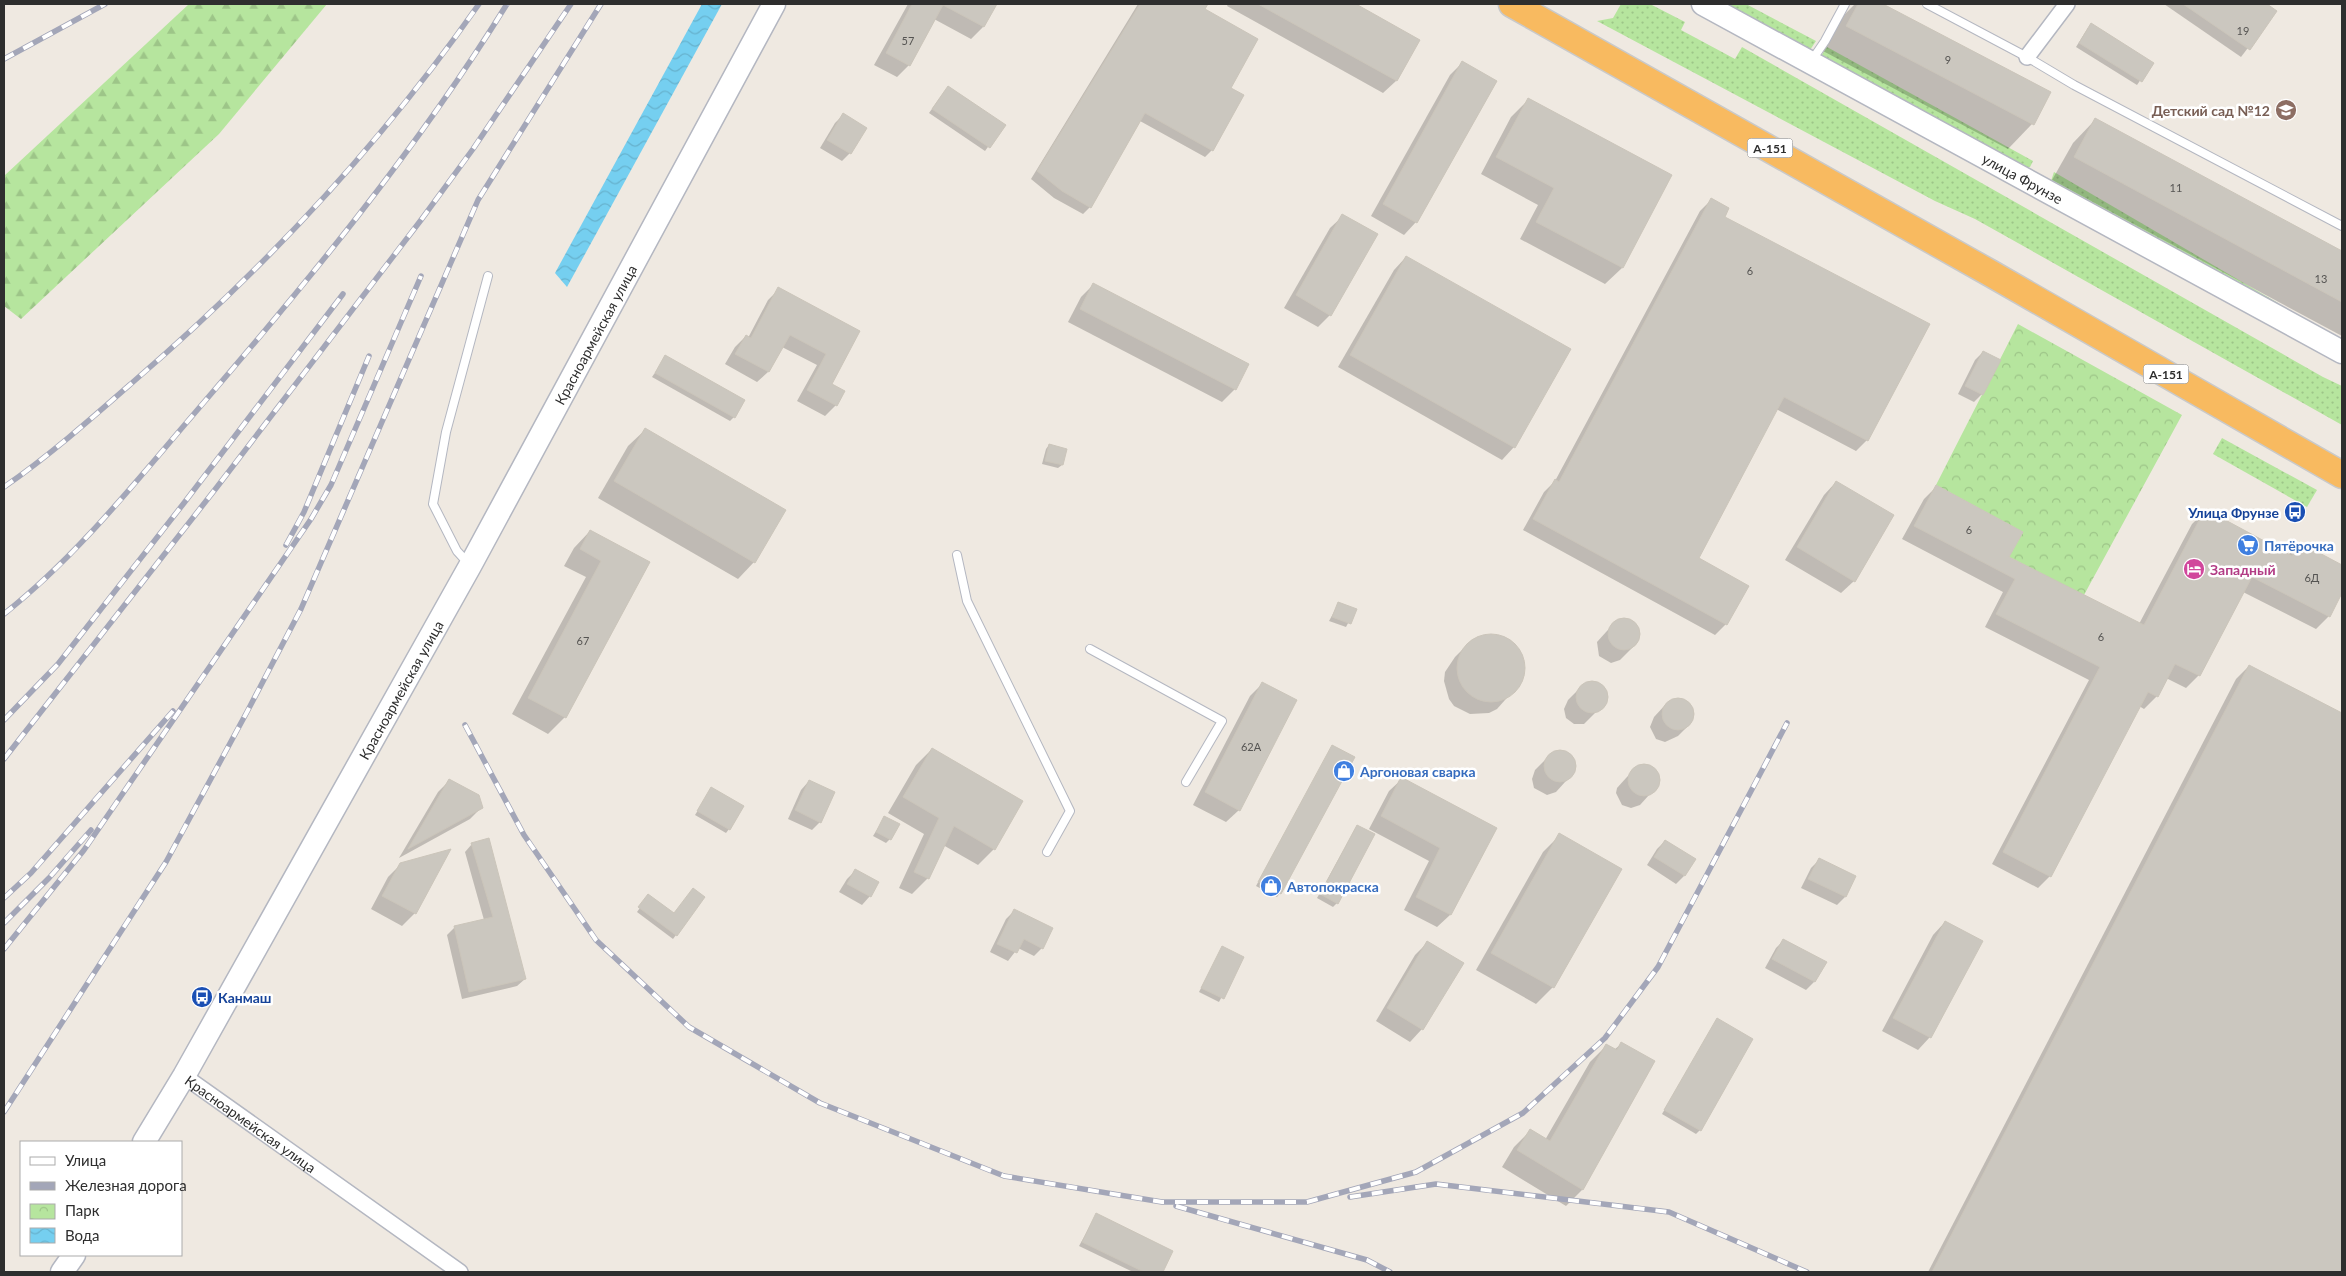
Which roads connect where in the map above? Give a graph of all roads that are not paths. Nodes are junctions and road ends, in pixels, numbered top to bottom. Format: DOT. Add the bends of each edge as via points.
graph roads {
  1 [pos="774,4"];
  2 [pos="1512,4"];
  3 [pos="1703,4"];
  4 [pos="1845,4"];
  5 [pos="1927,4"];
  6 [pos="2067,4"];
  7 [pos="2027,57"];
  8 [pos="1810,63"];
  9 [pos="2342,226"];
  10 [pos="488,276"];
  11 [pos="2342,352"];
  12 [pos="2342,475"];
  13 [pos="957,555"];
  14 [pos="470,566"];
  15 [pos="1090,648"];
  16 [pos="1186,782"];
  17 [pos="1047,852"];
  18 [pos="184,1076"];
  19 [pos="145,1141"];
  20 [pos="73,1256"];
  21 [pos="62,1272"];
  22 [pos="460,1272"];
  1 -- 14 [label="main road, Красноармейская улица"];
  2 -- 12 [label="highway, А-151"];
  3 -- 8 [label="main road, улица Фрунзе"];
  4 -- 8 [label="lane"];
  5 -- 7 [label="lane"];
  6 -- 7 [label="street"];
  7 -- 9 [label="lane"];
  8 -- 11 [label="main road, улица Фрунзе"];
  10 -- 14 [label="lane" via="446,432 433,504 457,551"];
  13 -- 17 [label="lane" via="967,601 1070,810"];
  14 -- 18 [label="main road, Красноармейская улица"];
  15 -- 16 [label="lane" via="1222,721"];
  18 -- 19 [label="main road"];
  18 -- 22 [label="street, Красноармейская улица"];
  20 -- 21 [label="main road"];
}
